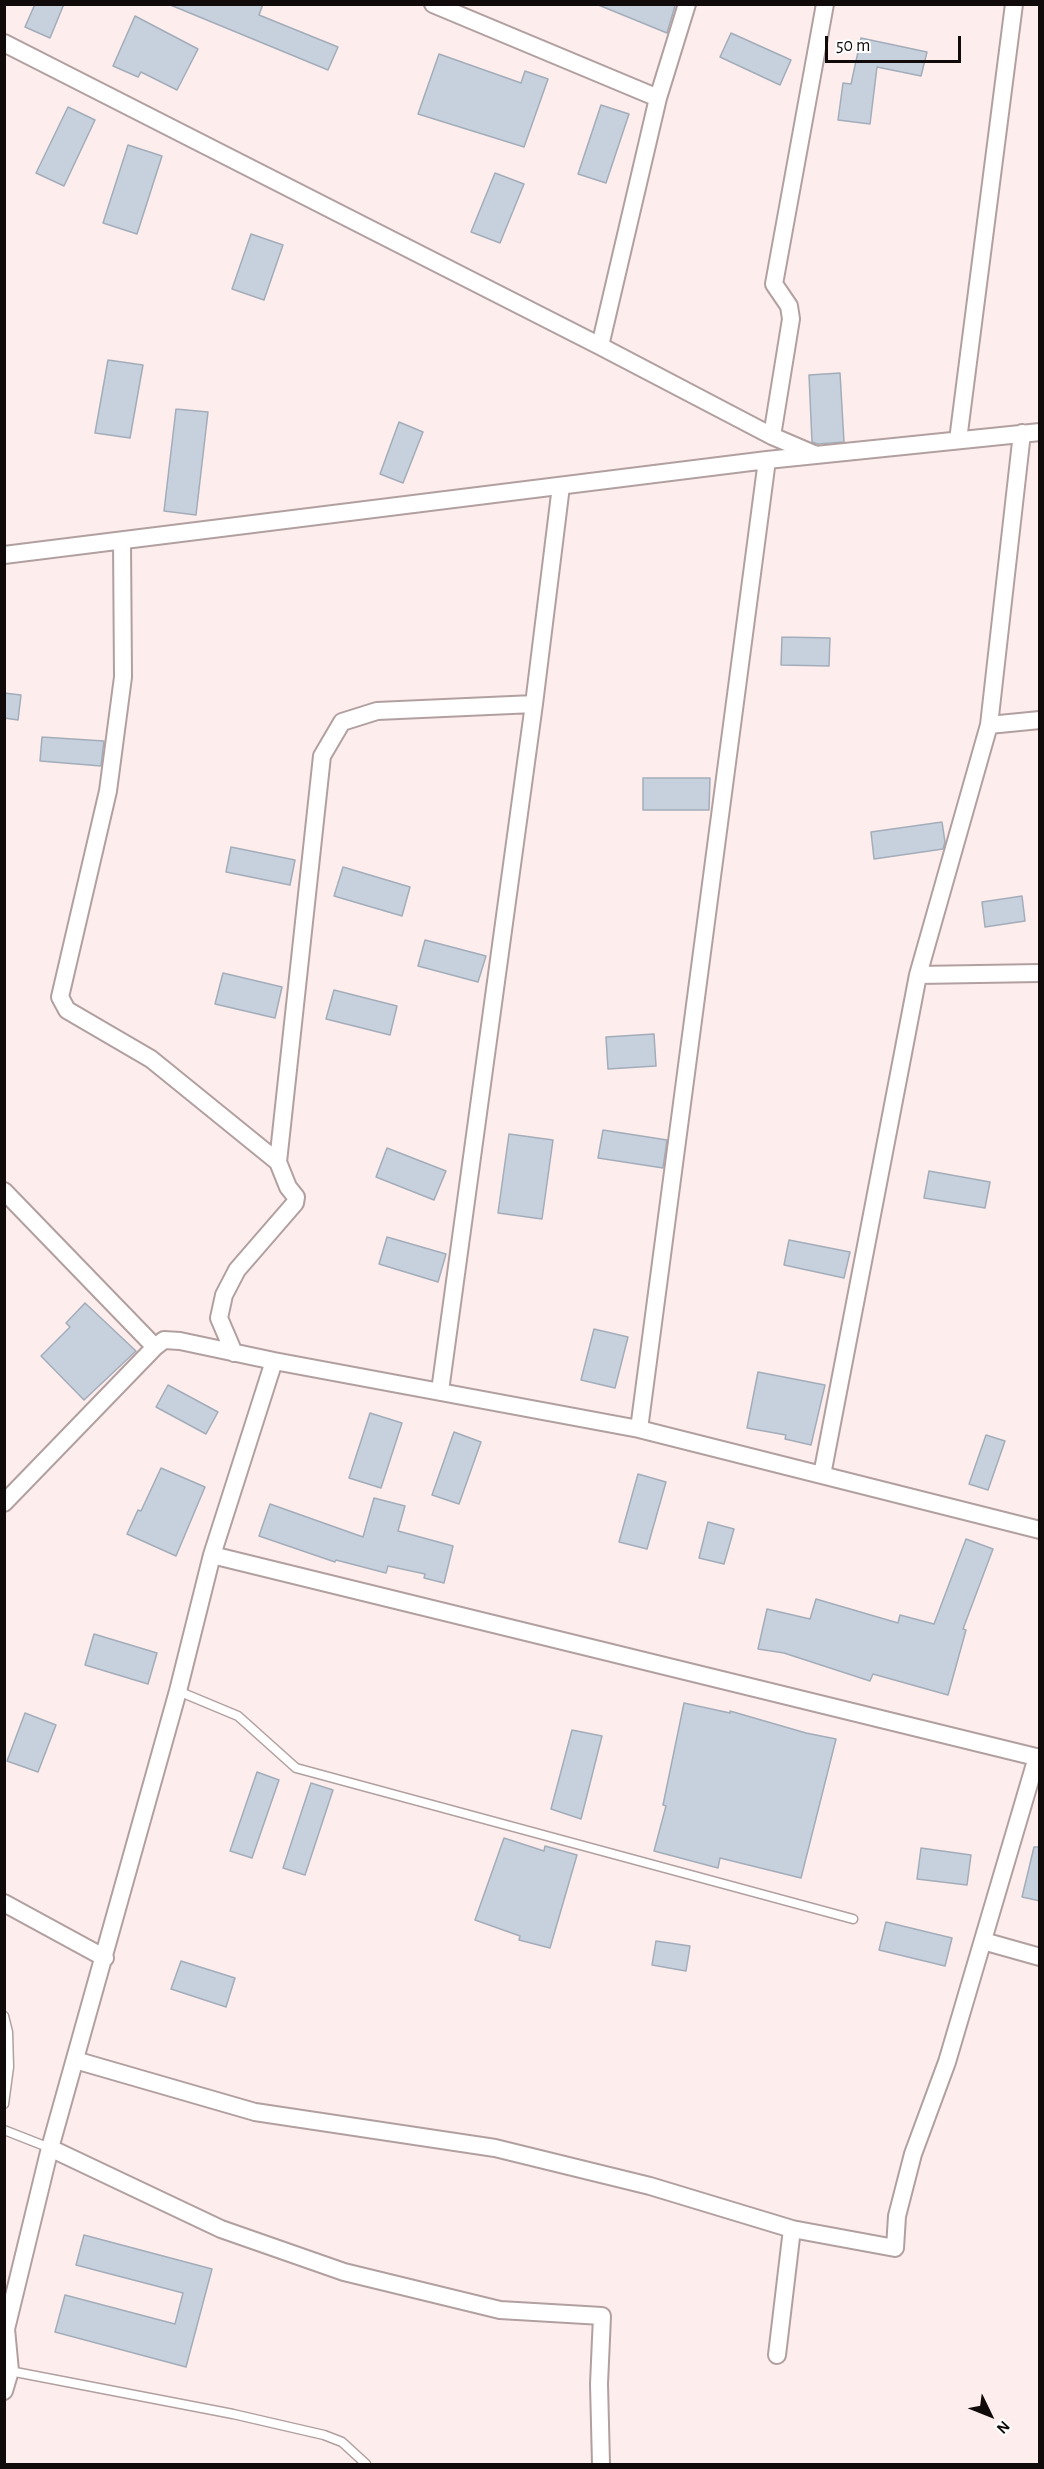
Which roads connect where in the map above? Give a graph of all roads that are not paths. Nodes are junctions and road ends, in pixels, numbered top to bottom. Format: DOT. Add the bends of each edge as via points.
graph roads {
  1 [pos="433,4"];
  2 [pos="687,4"];
  3 [pos="825,4"];
  4 [pos="1014,4"];
  5 [pos="4,43"];
  6 [pos="658,98"];
  7 [pos="600,345"];
  8 [pos="1040,432"];
  9 [pos="1022,433"];
  10 [pos="772,436"];
  11 [pos="958,440"];
  12 [pos="817,454"];
  13 [pos="768,460"];
  14 [pos="561,486"];
  15 [pos="122,541"];
  16 [pos="4,555"];
  17 [pos="534,704"];
  18 [pos="1040,720"];
  19 [pos="989,725"];
  20 [pos="1040,973"];
  21 [pos="918,975"];
  22 [pos="278,1162"];
  23 [pos="4,1191"];
  24 [pos="155,1347"];
  25 [pos="234,1353"];
  26 [pos="274,1361"];
  27 [pos="440,1391"];
  28 [pos="639,1429"];
  29 [pos="822,1475"];
  30 [pos="6,1498"];
  31 [pos="1040,1530"];
  32 [pos="212,1555"];
  33 [pos="178,1691"];
  34 [pos="1038,1757"];
  35 [pos="4,1904"];
  36 [pos="854,1919"];
  37 [pos="983,1941"];
  38 [pos="1040,1957"];
  39 [pos="105,1958"];
  40 [pos="4,2016"];
  41 [pos="75,2060"];
  42 [pos="4,2104"];
  43 [pos="4,2130"];
  44 [pos="50,2148"];
  45 [pos="792,2229"];
  46 [pos="5,2329"];
  47 [pos="777,2355"];
  48 [pos="10,2372"];
  49 [pos="4,2391"];
  50 [pos="366,2464"];
  51 [pos="601,2464"];
  1 -- 6 [label="street"];
  2 -- 6 [label="street"];
  3 -- 10 [label="street" via="774,284 789,306 791,319"];
  4 -- 11 [label="street"];
  5 -- 7 [label="street"];
  6 -- 7 [label="street"];
  7 -- 10 [label="street"];
  8 -- 9 [label="street"];
  9 -- 11 [label="street"];
  9 -- 19 [label="street"];
  10 -- 12 [label="street"];
  11 -- 12 [label="street"];
  12 -- 13 [label="street"];
  13 -- 14 [label="street"];
  13 -- 28 [label="street"];
  14 -- 15 [label="street"];
  14 -- 17 [label="street"];
  15 -- 16 [label="street"];
  15 -- 22 [label="street" via="123,677 108,791 60,997 67,1010 151,1059"];
  17 -- 22 [label="street" via="377,711 342,722 322,756"];
  17 -- 27 [label="street"];
  18 -- 19 [label="street"];
  19 -- 21 [label="street"];
  20 -- 21 [label="street"];
  21 -- 29 [label="street"];
  22 -- 25 [label="street" via="296,1200 237,1270 224,1295 219,1318"];
  23 -- 24 [label="street"];
  24 -- 25 [label="street" via="164,1340 180,1341"];
  24 -- 30 [label="street"];
  25 -- 26 [label="street"];
  26 -- 27 [label="street"];
  26 -- 32 [label="street"];
  27 -- 28 [label="street"];
  28 -- 29 [label="street"];
  29 -- 31 [label="street"];
  32 -- 33 [label="street"];
  32 -- 34 [label="street"];
  33 -- 36 [label="lane" via="238,1716 296,1768"];
  33 -- 39 [label="street"];
  34 -- 37 [label="street"];
  35 -- 39 [label="street"];
  37 -- 38 [label="street"];
  37 -- 45 [label="street" via="947,2062 913,2154 897,2216 895,2248"];
  39 -- 41 [label="street"];
  40 -- 42 [label="lane" via="9,2067"];
  41 -- 44 [label="street"];
  41 -- 45 [label="street" via="255,2112 495,2148 650,2186"];
  43 -- 44 [label="lane"];
  44 -- 46 [label="street"];
  44 -- 51 [label="street" via="221,2229 344,2272 500,2310 602,2316"];
  45 -- 47 [label="street"];
  46 -- 48 [label="street"];
  48 -- 49 [label="street"];
  48 -- 50 [label="lane" via="324,2435 342,2442"];
}
